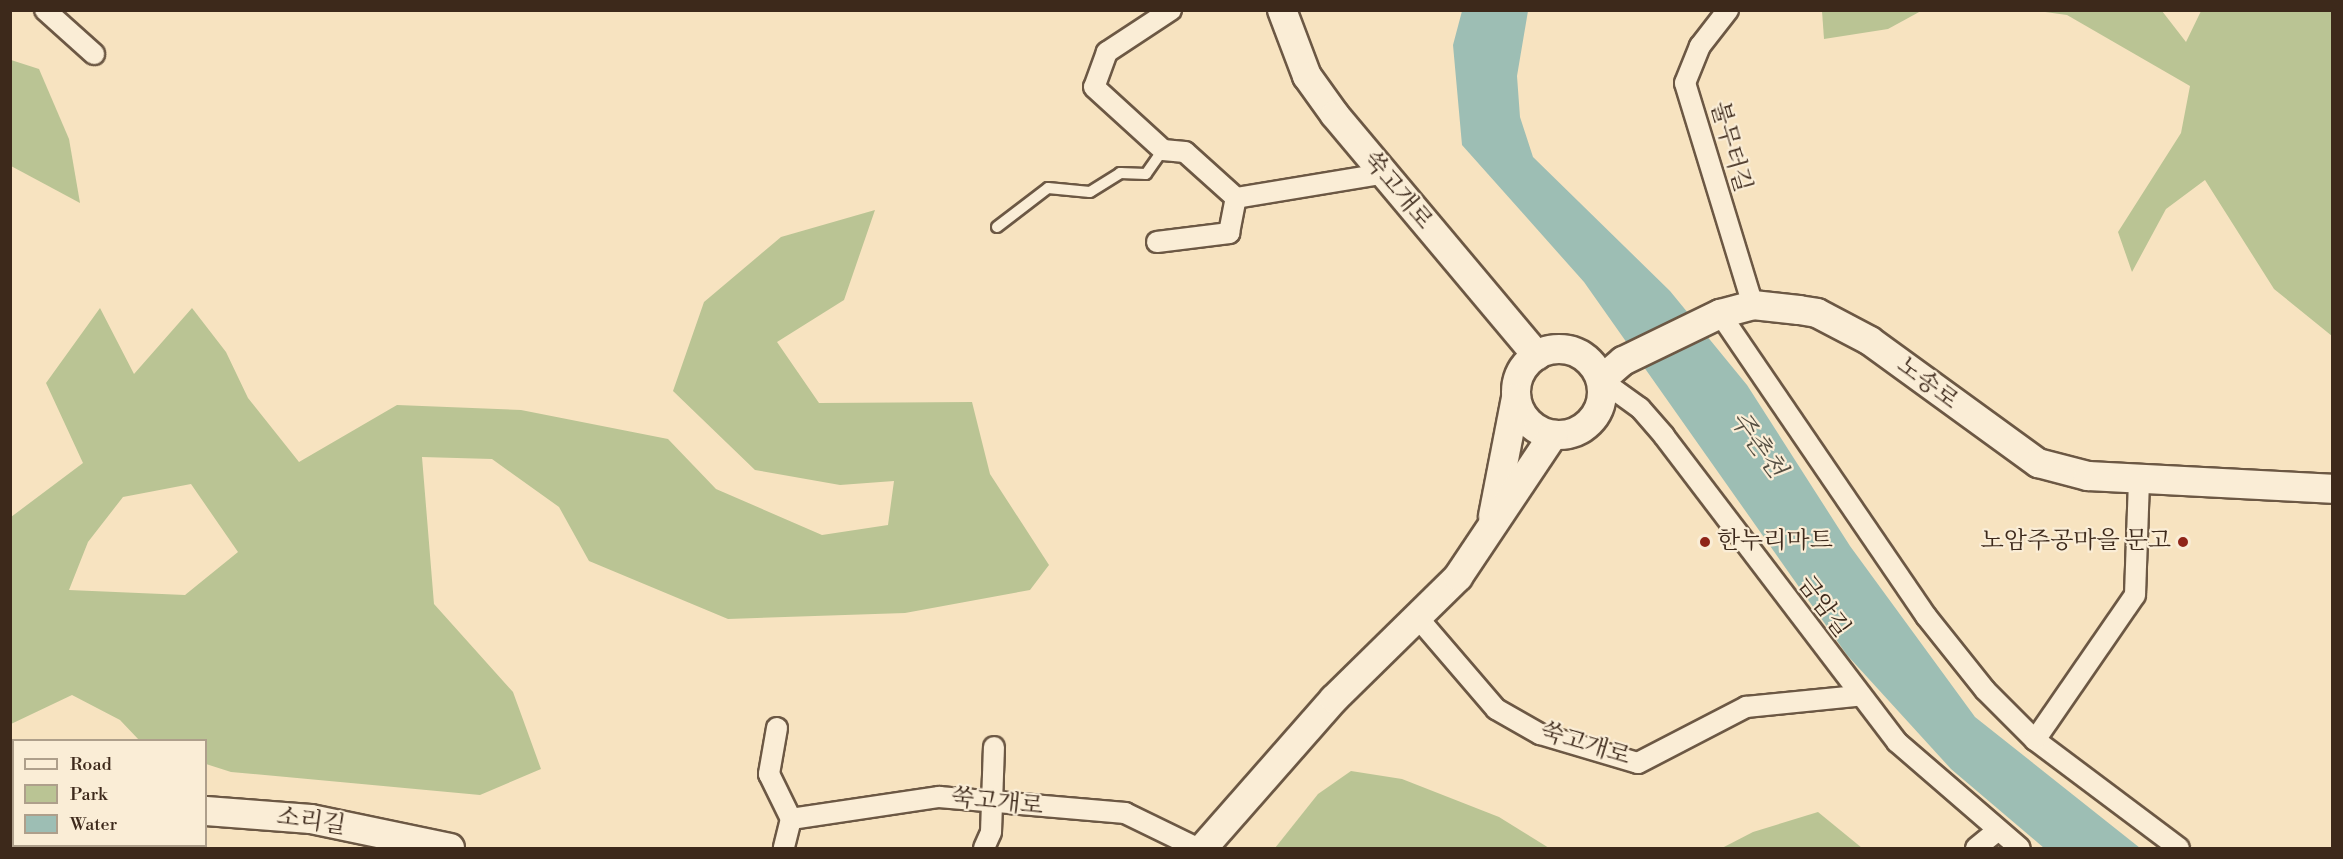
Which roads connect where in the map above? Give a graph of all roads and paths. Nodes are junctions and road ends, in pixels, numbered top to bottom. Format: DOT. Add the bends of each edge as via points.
graph roads {
  1 [pos="45,10"];
  2 [pos="1171,10"];
  3 [pos="1282,10"];
  4 [pos="1728,10"];
  5 [pos="94,54"];
  6 [pos="1164,150"];
  7 [pos="1381,174"];
  8 [pos="1236,198"];
  9 [pos="997,227"];
  10 [pos="1157,242"];
  11 [pos="1753,305"];
  12 [pos="1716,316"];
  13 [pos="1525,375"];
  14 [pos="1601,380"];
  15 [pos="1553,435"];
  16 [pos="2139,480"];
  17 [pos="2332,489"];
  18 [pos="1490,530"];
  19 [pos="1418,618"];
  20 [pos="1857,696"];
  21 [pos="777,728"];
  22 [pos="2035,740"];
  23 [pos="994,747"];
  24 [pos="993,805"];
  25 [pos="207,811"];
  26 [pos="790,819"];
  27 [pos="1998,830"];
  28 [pos="450,849"];
  29 [pos="784,849"];
  30 [pos="984,849"];
  31 [pos="1197,849"];
  32 [pos="1203,849"];
  33 [pos="1976,849"];
  34 [pos="2020,849"];
  35 [pos="2179,849"];
  1 -- 5 [label="street"];
  2 -- 6 [label="street" via="1107,52 1094,87"];
  3 -- 7 [label="main road, 쑥고개로" via="1307,75"];
  4 -- 11 [label="street, 불무터길" via="1700,46 1685,83"];
  6 -- 8 [label="street" via="1185,152"];
  6 -- 9 [label="lane" via="1146,174 1120,173 1090,192 1048,188"];
  7 -- 8 [label="street"];
  7 -- 13 [label="main road, 쑥고개로" via="1458,265"];
  8 -- 10 [label="street" via="1229,233"];
  11 -- 12 [label="main road, 노송로"];
  11 -- 16 [label="main road, 노송로" via="1816,313 1870,341 2038,463 2069,473"];
  12 -- 14 [label="main road, 노송로" via="1623,361"];
  12 -- 22 [label="street" via="1926,616 1985,690"];
  13 -- 14 [label="main road" via="1571,351 1595,367"];
  13 -- 15 [label="main road" via="1529,423"];
  13 -- 18 [label="main road"];
  14 -- 15 [label="main road" via="1603,395 1591,422 1574,433"];
  14 -- 20 [label="street, 금암길" via="1640,408 1664,436"];
  15 -- 18 [label="main road"];
  16 -- 17 [label="main road, 노송로"];
  16 -- 22 [label="street" via="2135,595"];
  18 -- 19 [label="main road" via="1458,577"];
  19 -- 20 [label="street, 쑥고개로" via="1496,709 1540,734 1638,763 1746,707"];
  19 -- 32 [label="main road" via="1334,699"];
  20 -- 27 [label="street, 금암길" via="1897,742"];
  21 -- 26 [label="street" via="769,774"];
  22 -- 35 [label="street"];
  23 -- 24 [label="street"];
  24 -- 26 [label="street, 쑥고개로" via="939,797"];
  24 -- 30 [label="street"];
  24 -- 31 [label="street, 쑥고개로" via="1125,813"];
  25 -- 28 [label="main road, 소리길" via="310,819"];
  26 -- 29 [label="street"];
  27 -- 33 [label="street"];
  27 -- 34 [label="street, 금암길"];
}
